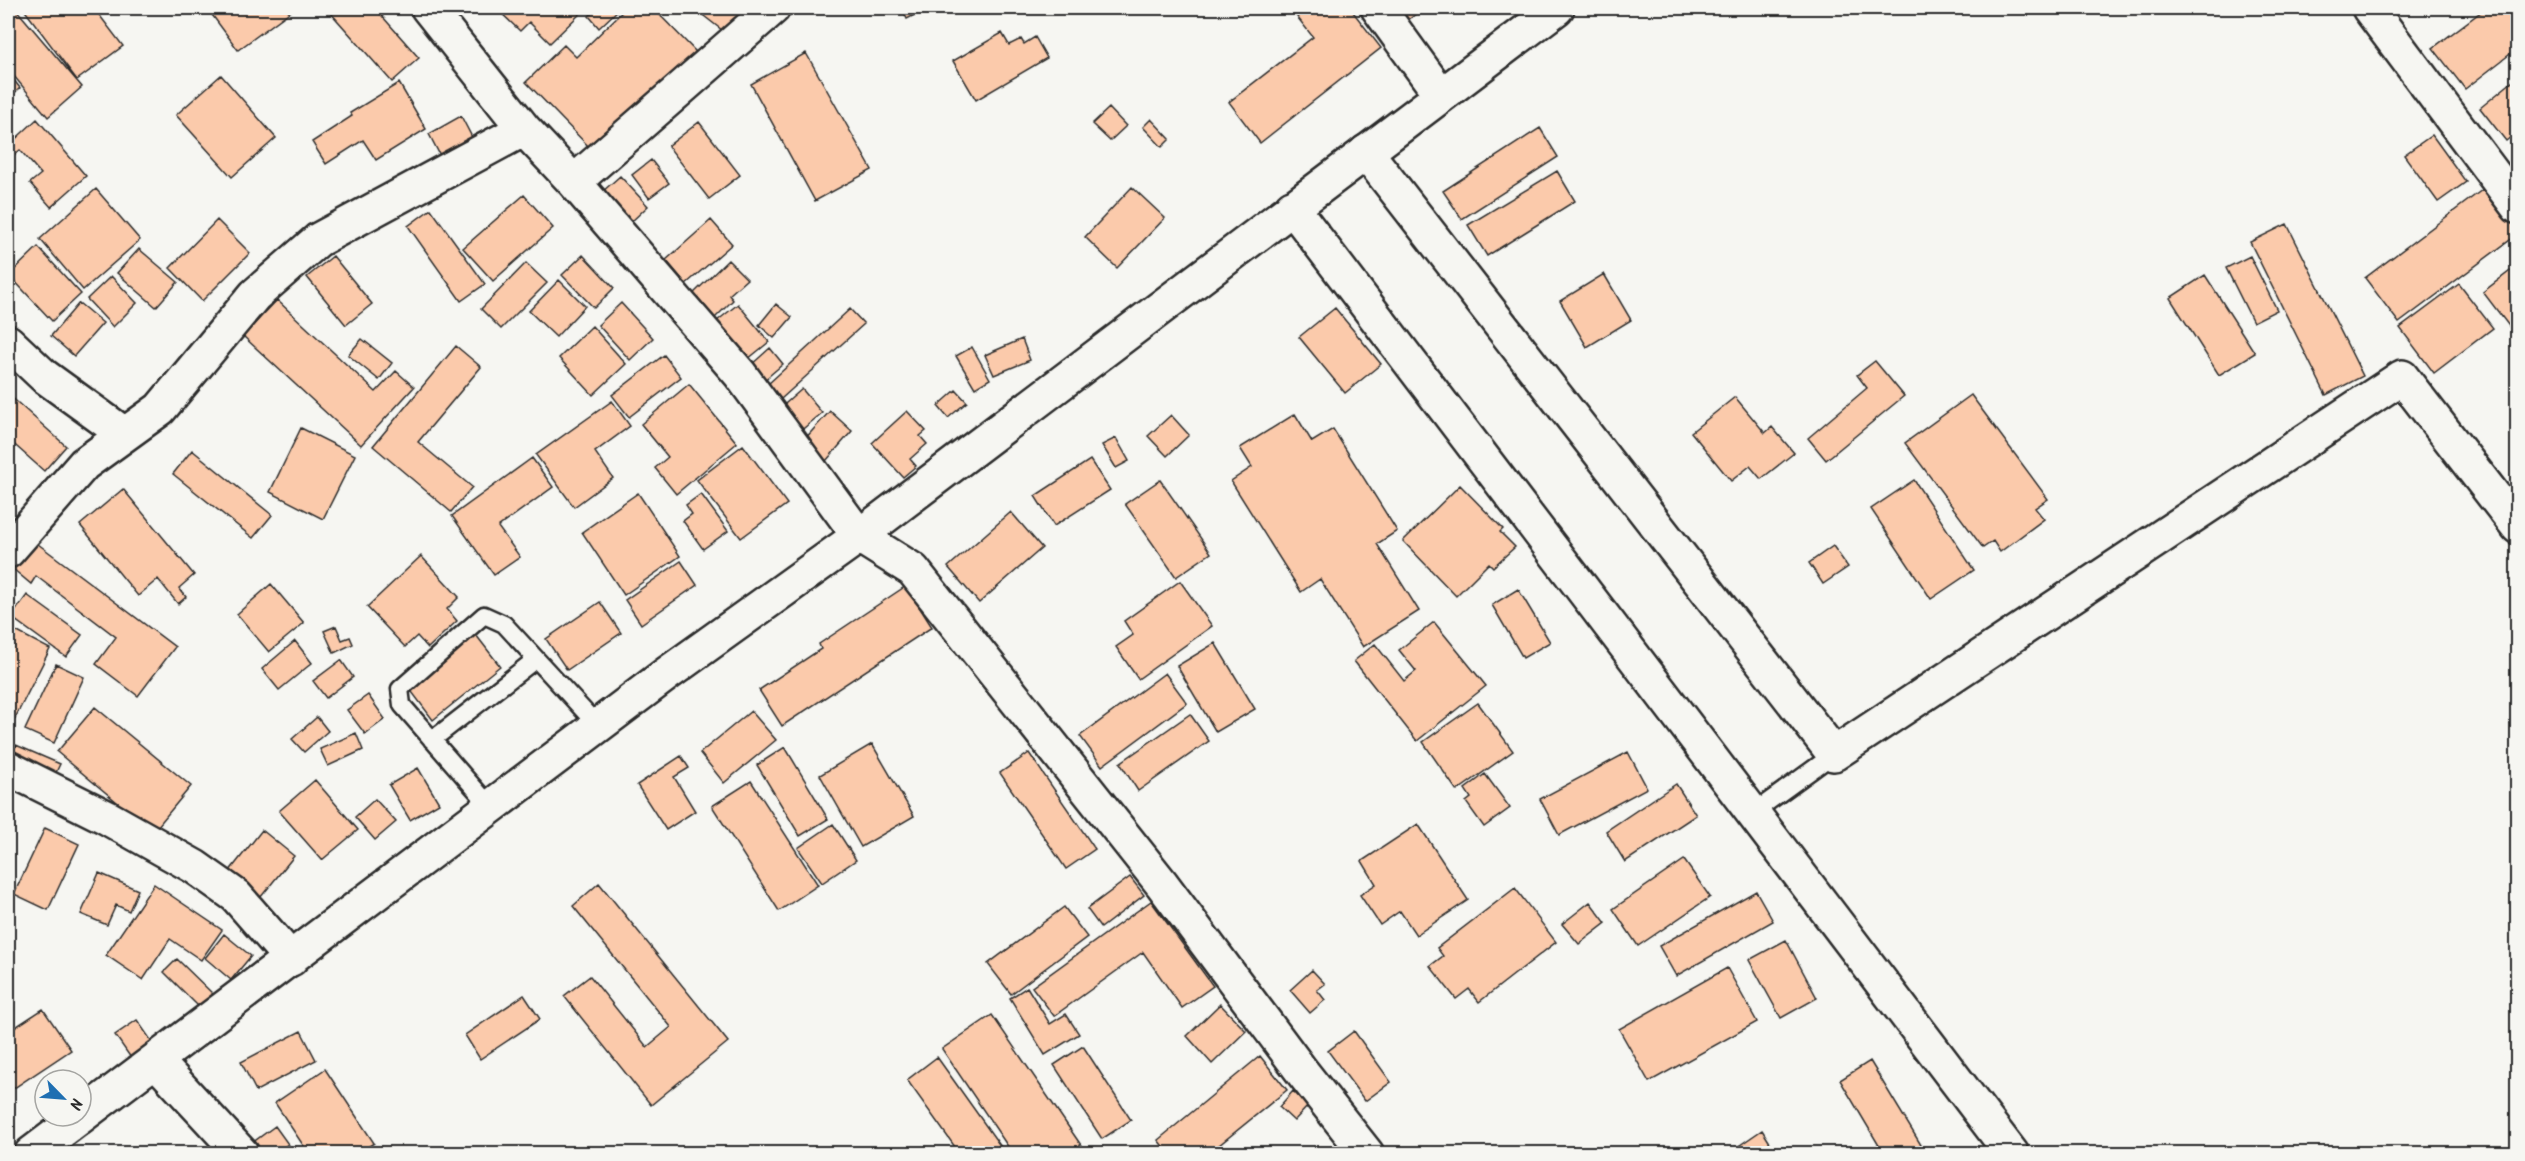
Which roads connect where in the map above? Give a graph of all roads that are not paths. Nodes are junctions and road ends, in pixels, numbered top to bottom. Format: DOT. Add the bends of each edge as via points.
graph roads {
  1 [pos="428,8"];
  2 [pos="773,8"];
  3 [pos="1378,8"];
  4 [pos="1557,8"];
  5 [pos="2369,8"];
  6 [pos="1441,95"];
  7 [pos="524,129"];
  8 [pos="1366,152"];
  9 [pos="574,182"];
  10 [pos="1292,207"];
  11 [pos="2517,207"];
  12 [pos="8,342"];
  13 [pos="124,434"];
  14 [pos="2517,527"];
  15 [pos="859,536"];
  16 [pos="8,551"];
  17 [pos="536,659"];
  18 [pos="598,726"];
  19 [pos="432,740"];
  20 [pos="1834,754"];
  21 [pos="8,768"];
  22 [pos="490,806"];
  23 [pos="1754,812"];
  24 [pos="291,959"];
  25 [pos="156,1061"];
  26 [pos="2000,1149"];
  27 [pos="31,1154"];
  28 [pos="242,1154"];
  29 [pos="1367,1154"];
  1 -- 7 [label="street"];
  2 -- 9 [label="street"];
  3 -- 6 [label="street"];
  4 -- 6 [label="street"];
  5 -- 11 [label="street"];
  6 -- 8 [label="street"];
  7 -- 9 [label="street"];
  7 -- 13 [label="street" via="318,240 255,294 160,409"];
  8 -- 10 [label="street"];
  8 -- 20 [label="street"];
  9 -- 15 [label="street" via="740,374"];
  10 -- 15 [label="street"];
  10 -- 23 [label="street"];
  12 -- 13 [label="street" via="44,376"];
  13 -- 16 [label="street" via="84,464"];
  14 -- 20 [label="street" via="2402,377"];
  15 -- 18 [label="street"];
  15 -- 29 [label="street" via="914,570 1162,884"];
  17 -- 18 [label="lane"];
  17 -- 19 [label="lane"];
  17 -- 19 [label="lane" via="504,624 484,615 400,689 402,705"];
  18 -- 22 [label="street"];
  19 -- 22 [label="lane"];
  20 -- 23 [label="lane"];
  21 -- 24 [label="street" via="195,867 236,896"];
  22 -- 24 [label="street"];
  23 -- 26 [label="street"];
  24 -- 25 [label="street"];
  25 -- 27 [label="street"];
  25 -- 28 [label="street"];
}
